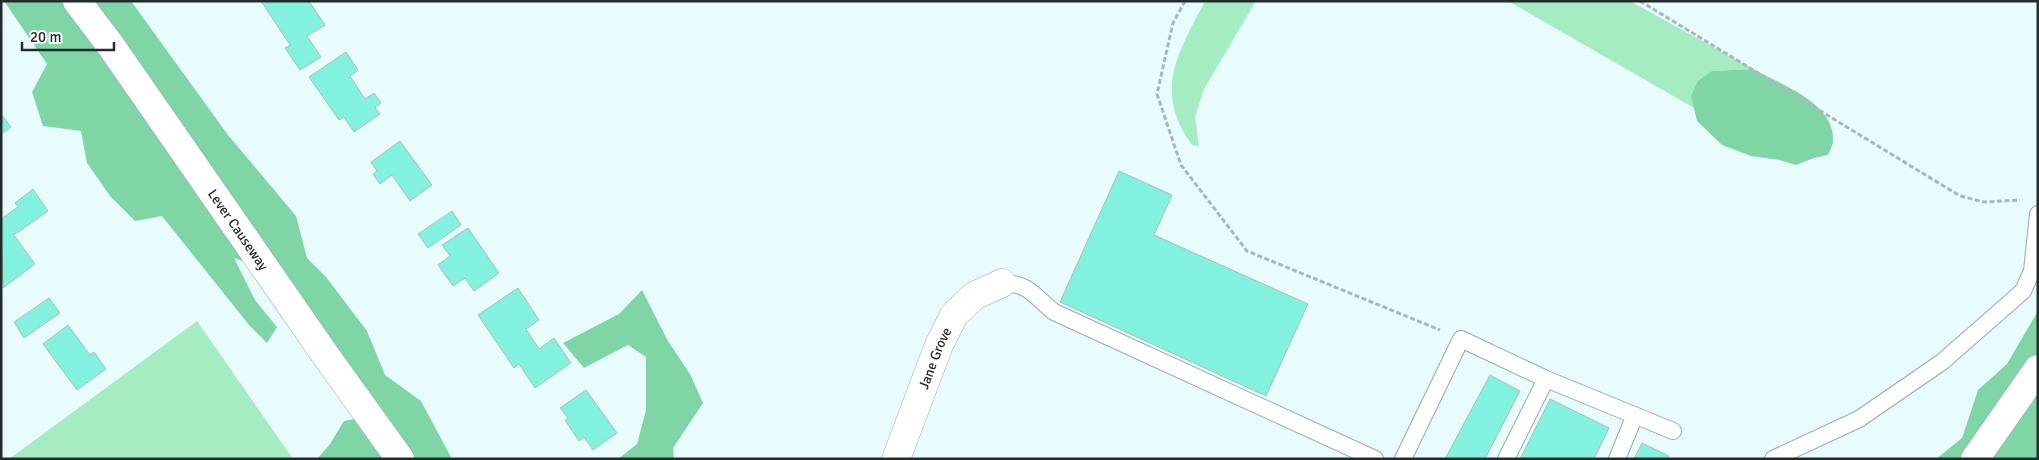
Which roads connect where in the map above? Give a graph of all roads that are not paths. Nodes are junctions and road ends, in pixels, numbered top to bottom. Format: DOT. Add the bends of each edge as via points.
graph roads {
  1 [pos="77,1"];
  2 [pos="2038,214"];
  3 [pos="1002,282"];
  4 [pos="2038,369"];
  5 [pos="1546,379"];
  6 [pos="1635,415"];
  7 [pos="1674,431"];
  8 [pos="400,459"];
  9 [pos="896,459"];
  10 [pos="1375,459"];
  11 [pos="1403,459"];
  12 [pos="1506,459"];
  13 [pos="1617,459"];
  14 [pos="1772,459"];
  15 [pos="1975,459"];
  1 -- 8 [label="street, Lever Causeway"];
  2 -- 14 [label="lane" via="2032,271 2023,292 1942,362 1858,419"];
  3 -- 9 [label="street, Jane Grove" via="974,296 954,315 939,345"];
  3 -- 10 [label="lane" via="1017,283 1030,290 1054,312"];
  4 -- 15 [label="street"];
  5 -- 6 [label="lane"];
  5 -- 11 [label="lane" via="1461,339"];
  5 -- 12 [label="lane"];
  6 -- 7 [label="lane"];
  6 -- 13 [label="lane"];
}
